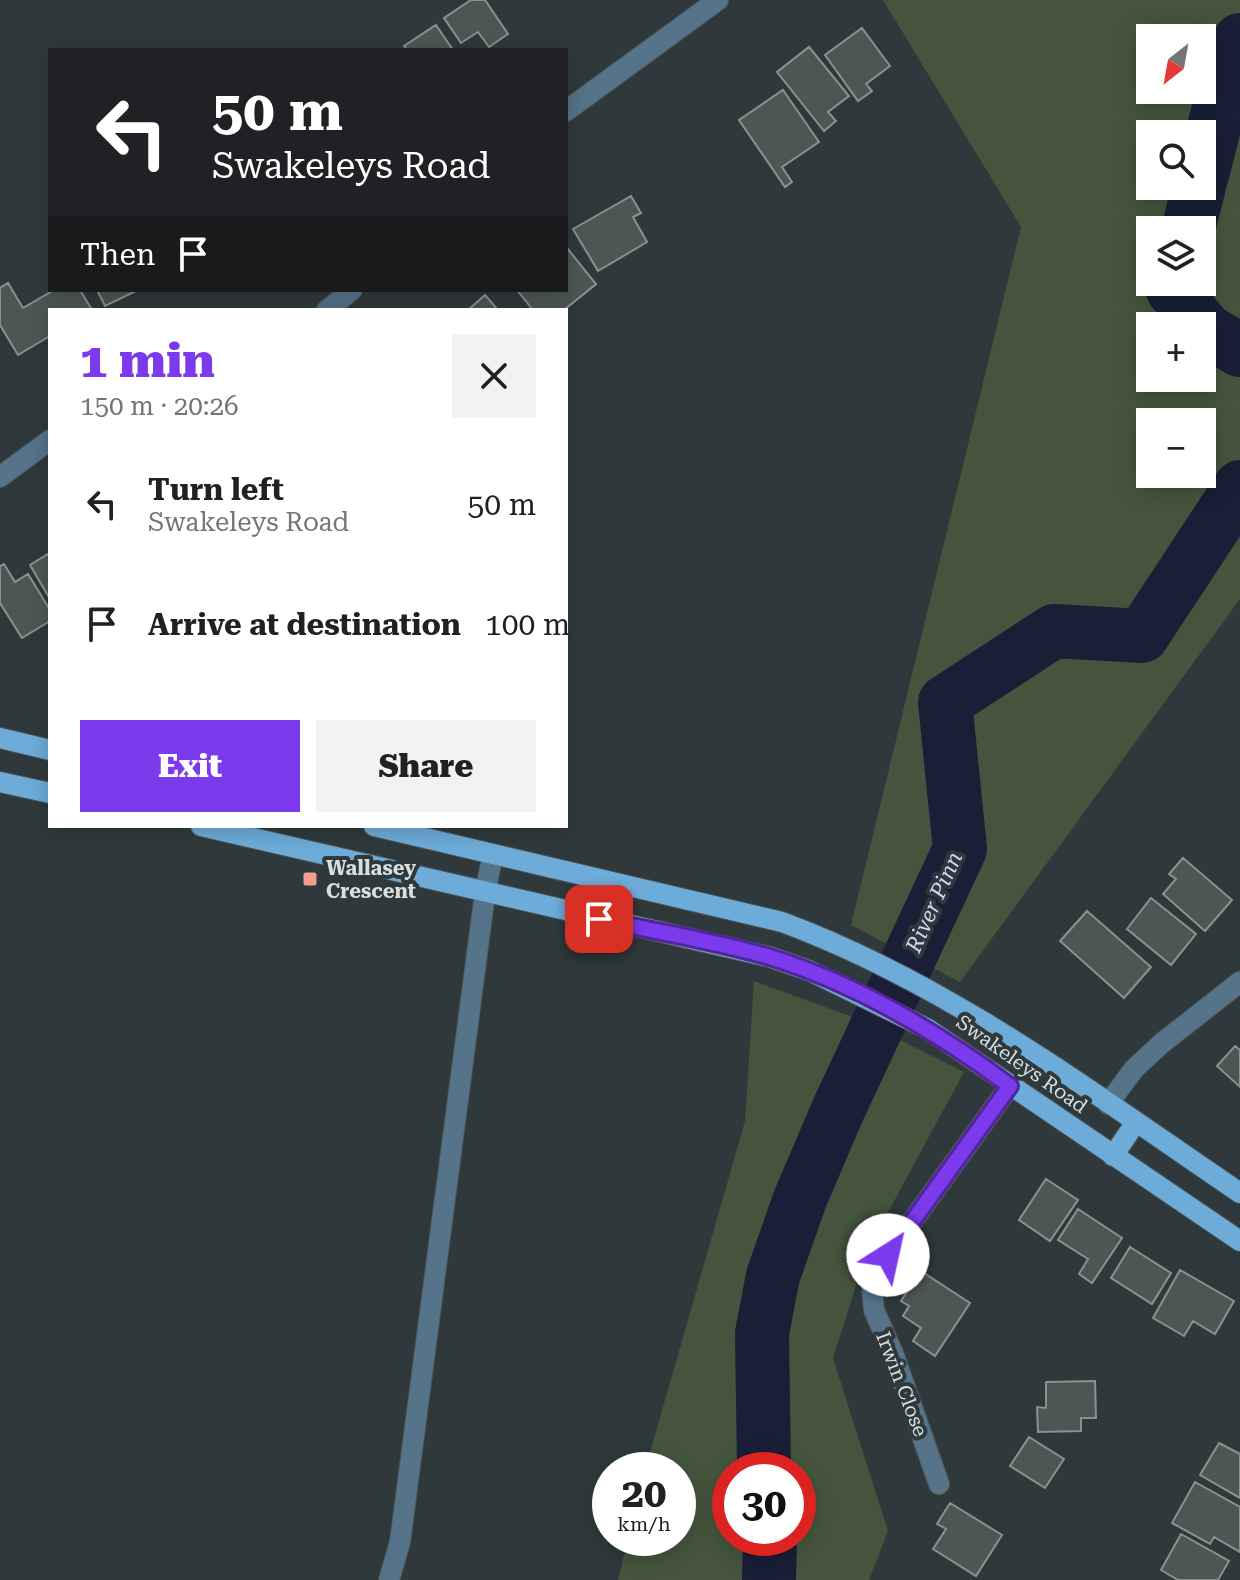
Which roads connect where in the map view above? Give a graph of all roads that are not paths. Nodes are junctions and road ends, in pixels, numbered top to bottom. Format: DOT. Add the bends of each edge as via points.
graph roads {
  1 [pos="718,0"];
  2 [pos="568,110"];
  3 [pos="350,292"];
  4 [pos="330,308"];
  5 [pos="48,441"];
  6 [pos="0,477"];
  7 [pos="0,738"];
  8 [pos="48,750"];
  9 [pos="0,782"];
  10 [pos="48,793"];
  11 [pos="209,828"];
  12 [pos="382,828"];
  13 [pos="493,854"];
  14 [pos="485,893"];
  15 [pos="1240,982"];
  16 [pos="1010,1086"];
  17 [pos="1108,1104"];
  18 [pos="1136,1122"];
  19 [pos="1113,1156"];
  20 [pos="1240,1193"];
  21 [pos="1240,1241"];
  22 [pos="939,1484"];
  23 [pos="389,1580"];
  1 -- 2 [label="street"];
  3 -- 4 [label="street"];
  5 -- 6 [label="street"];
  7 -- 8 [label="main road"];
  9 -- 10 [label="main road"];
  11 -- 14 [label="main road, Swakeleys Road"];
  12 -- 13 [label="main road, Swakeleys Road"];
  13 -- 14 [label="street"];
  13 -- 17 [label="main road, Swakeleys Road" via="782,922 949,1001"];
  14 -- 16 [label="main road, Swakeleys Road" via="770,957 810,971 928,1029"];
  14 -- 23 [label="street" via="400,1542"];
  15 -- 17 [label="street" via="1162,1043"];
  16 -- 19 [label="main road, Swakeleys Road"];
  16 -- 22 [label="street, Irwin Close" via="888,1255 872,1289 874,1310"];
  17 -- 18 [label="main road, Swakeleys Road"];
  18 -- 19 [label="main road"];
  18 -- 20 [label="main road, Swakeleys Road"];
  19 -- 21 [label="main road, Swakeleys Road"];
}
